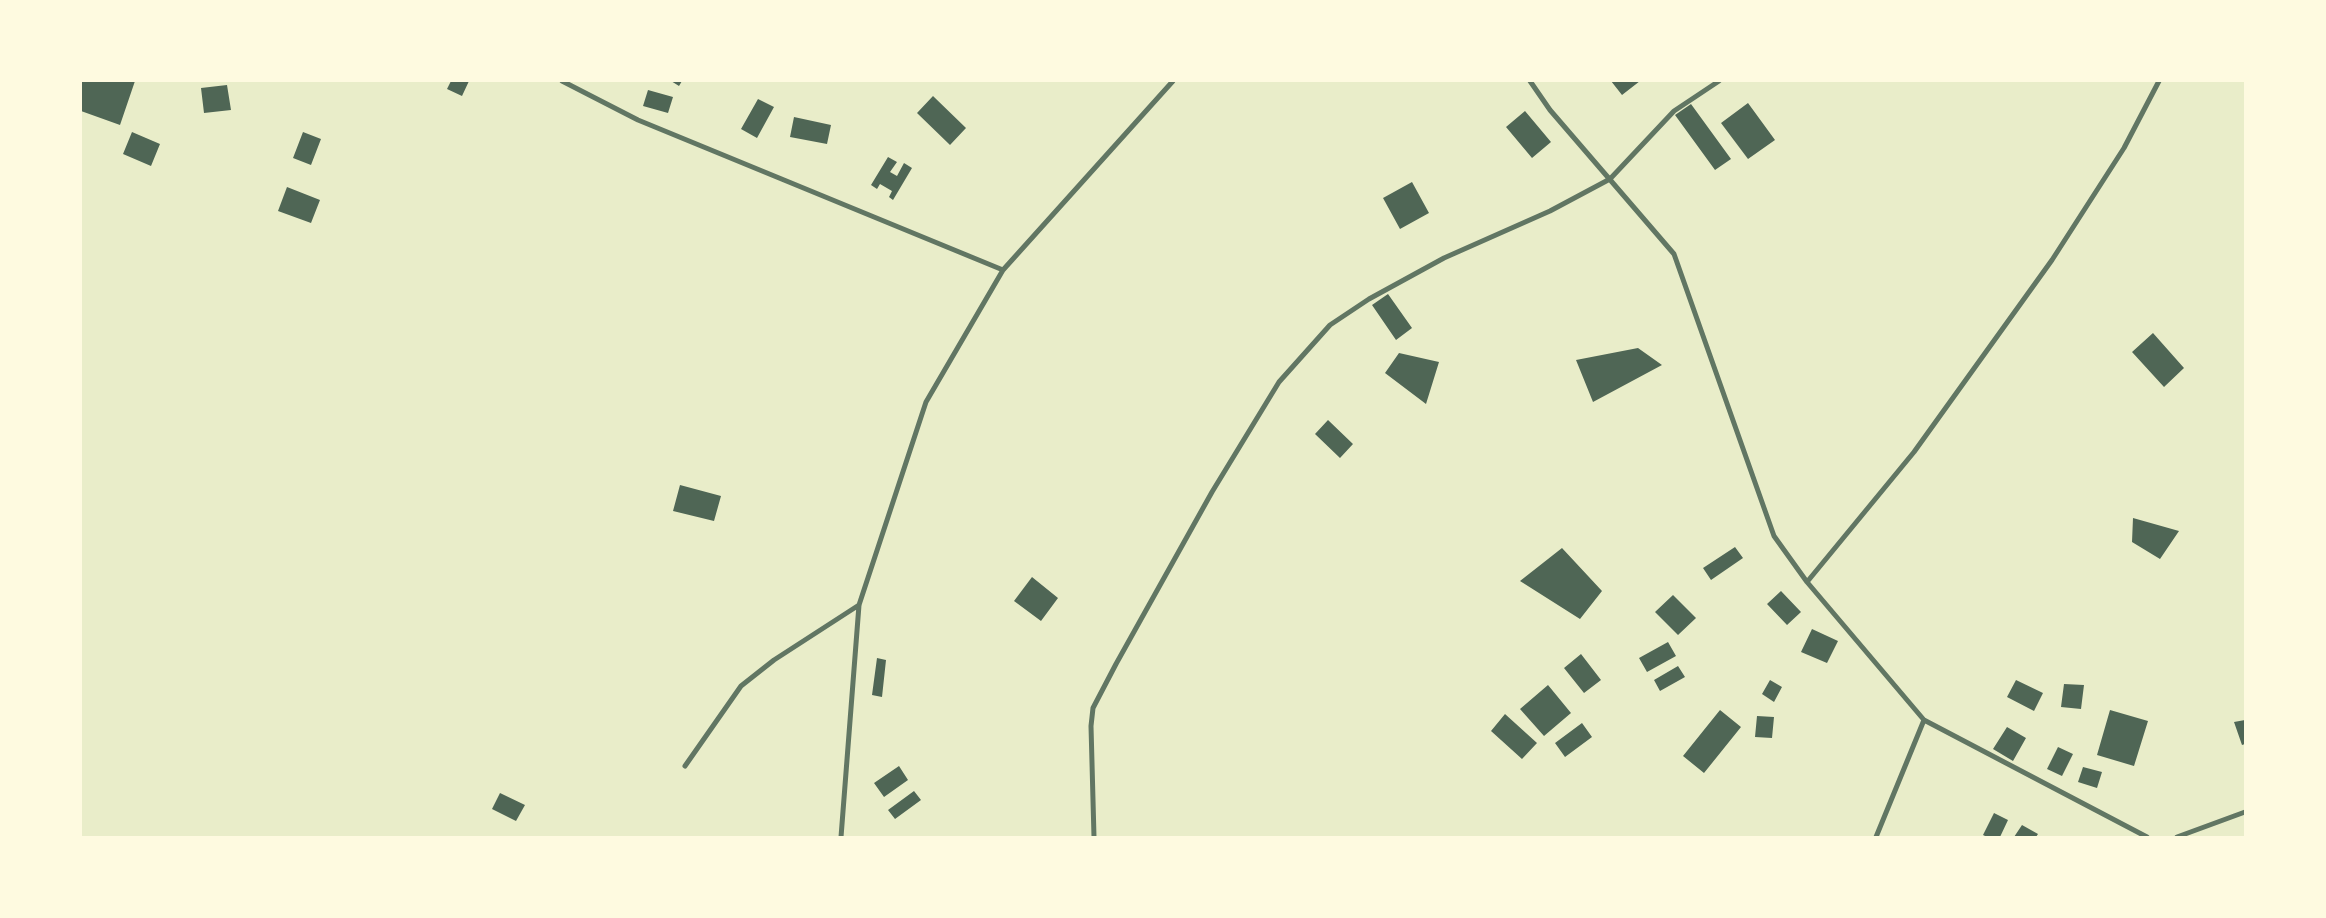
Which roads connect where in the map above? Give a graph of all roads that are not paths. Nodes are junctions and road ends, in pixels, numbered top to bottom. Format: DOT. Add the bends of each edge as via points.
graph roads {
  1 [pos="562,81"];
  2 [pos="1174,81"];
  3 [pos="1530,81"];
  4 [pos="1719,81"];
  5 [pos="2159,81"];
  6 [pos="1610,179"];
  7 [pos="1003,270"];
  8 [pos="1807,582"];
  9 [pos="858,605"];
  10 [pos="1924,720"];
  11 [pos="685,766"];
  12 [pos="2245,812"];
  13 [pos="841,837"];
  14 [pos="1094,837"];
  15 [pos="1876,837"];
  16 [pos="2148,837"];
  17 [pos="2177,837"];
  1 -- 7 [label="street" via="638,120"];
  2 -- 7 [label="street"];
  3 -- 6 [label="street" via="1550,110"];
  4 -- 6 [label="street" via="1674,111"];
  5 -- 8 [label="street" via="2124,148 2052,260 1914,452"];
  6 -- 8 [label="street" via="1674,254 1774,536"];
  6 -- 14 [label="street" via="1550,211 1444,258 1369,299 1330,325 1279,382 1212,492 1094,708 1090,726"];
  7 -- 9 [label="street" via="926,402"];
  8 -- 10 [label="street"];
  9 -- 11 [label="street" via="774,660 742,686"];
  9 -- 13 [label="street"];
  10 -- 15 [label="street"];
  10 -- 16 [label="street"];
  12 -- 17 [label="street"];
}
